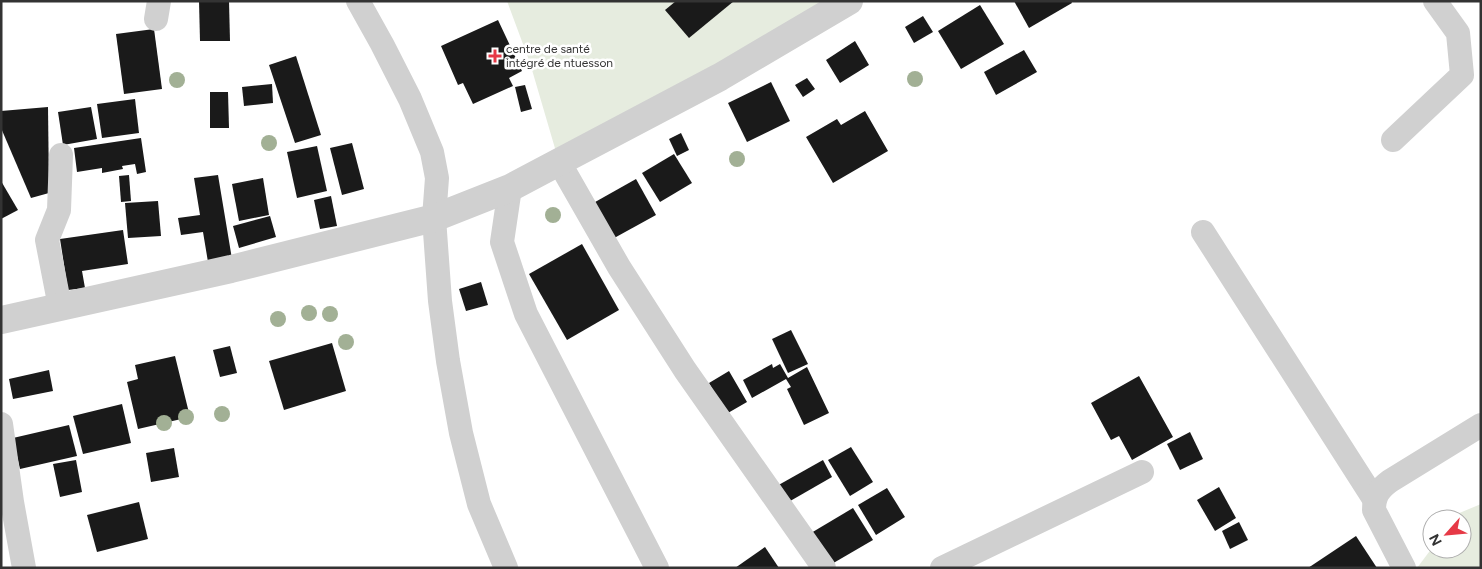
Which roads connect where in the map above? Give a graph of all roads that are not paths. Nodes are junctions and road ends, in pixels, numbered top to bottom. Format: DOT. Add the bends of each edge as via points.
graph roads {
  1 [pos="358,1"];
  2 [pos="849,1"];
  3 [pos="1434,1"];
  4 [pos="1393,140"];
  5 [pos="61,155"];
  6 [pos="559,162"];
  7 [pos="510,188"];
  8 [pos="434,218"];
  9 [pos="1204,232"];
  10 [pos="60,307"];
  11 [pos="1,320"];
  12 [pos="1,424"];
  13 [pos="1481,425"];
  14 [pos="1142,472"];
  15 [pos="1374,500"];
  16 [pos="24,568"];
  17 [pos="506,568"];
  18 [pos="657,568"];
  19 [pos="824,568"];
  20 [pos="942,568"];
  21 [pos="1404,568"];
  1 -- 8 [label="street" via="410,99 432,152 437,178"];
  2 -- 6 [label="street" via="720,77"];
  3 -- 4 [label="street" via="1458,32 1462,75"];
  5 -- 10 [label="street" via="59,210 47,240"];
  6 -- 7 [label="street"];
  6 -- 19 [label="street" via="619,267 685,370"];
  7 -- 8 [label="street"];
  7 -- 18 [label="street" via="502,242 526,314"];
  8 -- 10 [label="street" via="231,269"];
  8 -- 17 [label="street" via="440,301 461,433 478,504"];
  9 -- 15 [label="street"];
  10 -- 11 [label="street"];
  12 -- 16 [label="street"];
  13 -- 15 [label="street" via="1380,488"];
  14 -- 20 [label="street"];
  15 -- 21 [label="street" via="1374,510"];
}
